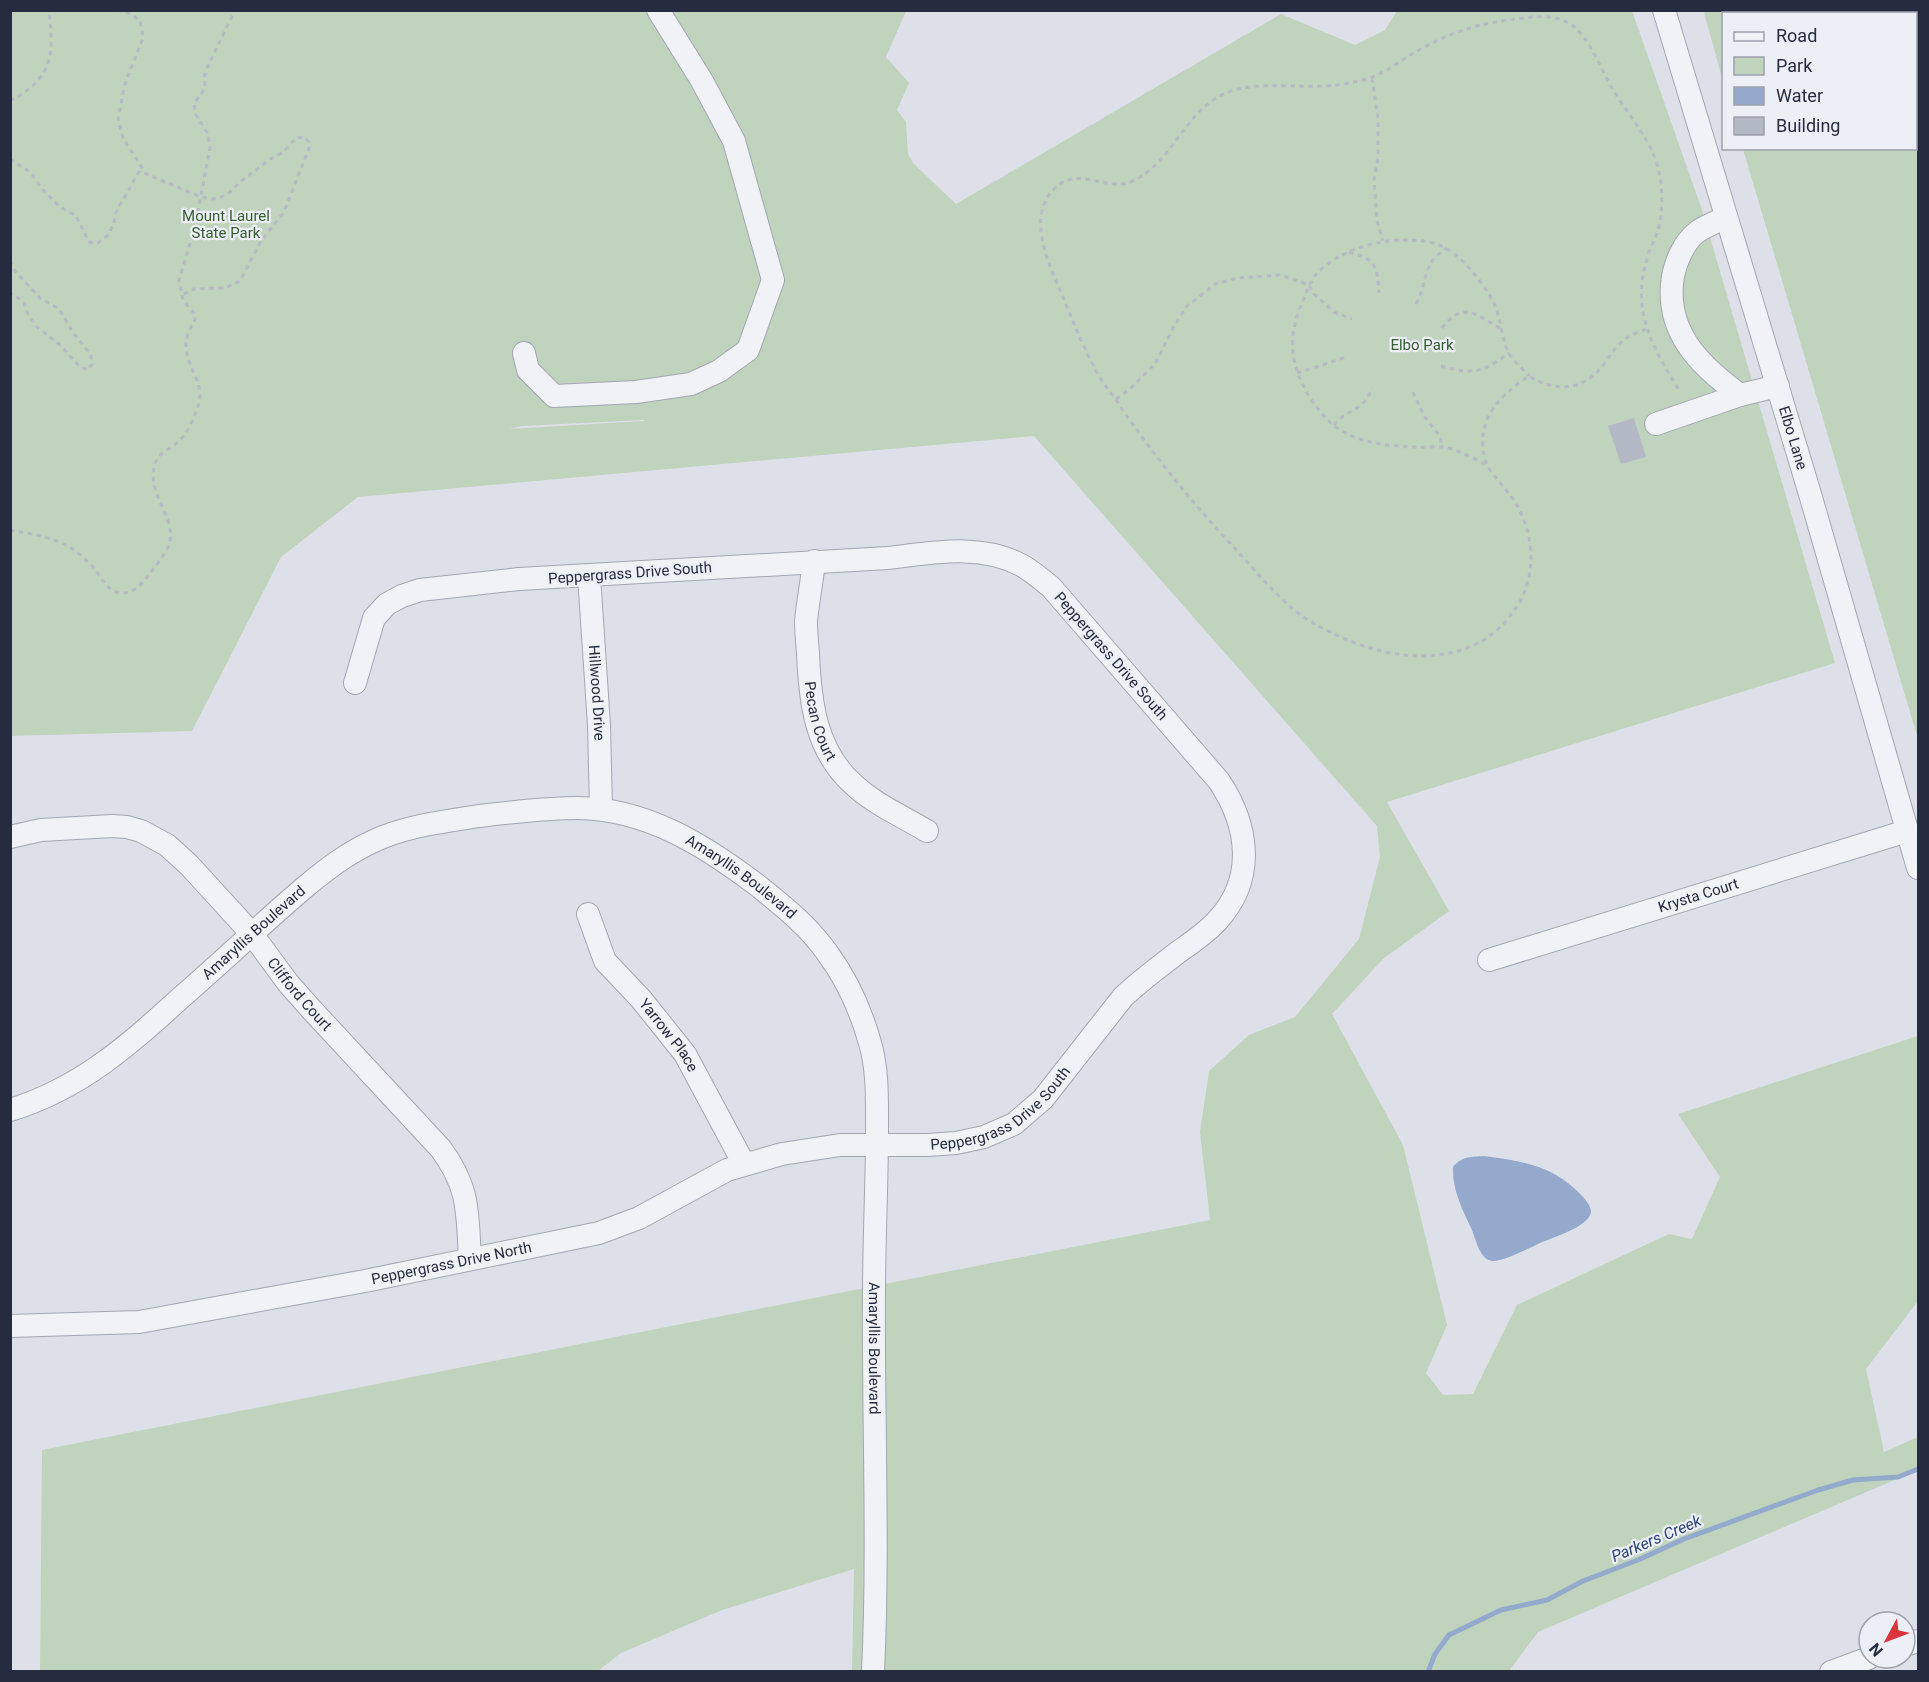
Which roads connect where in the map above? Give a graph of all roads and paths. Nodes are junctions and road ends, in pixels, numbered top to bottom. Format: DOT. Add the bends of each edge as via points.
graph roads {
  1 [pos="50,10"];
  2 [pos="117,10"];
  3 [pos="234,10"];
  4 [pos="658,10"];
  5 [pos="1664,10"];
  6 [pos="1372,78"];
  7 [pos="10,101"];
  8 [pos="10,159"];
  9 [pos="141,167"];
  10 [pos="201,197"];
  11 [pos="1726,217"];
  12 [pos="1383,241"];
  13 [pos="1447,248"];
  14 [pos="1348,251"];
  15 [pos="10,261"];
  16 [pos="1309,285"];
  17 [pos="10,293"];
  18 [pos="1379,293"];
  19 [pos="182,295"];
  20 [pos="1416,304"];
  21 [pos="1352,319"];
  22 [pos="1442,328"];
  23 [pos="1646,329"];
  24 [pos="1502,330"];
  25 [pos="1509,352"];
  26 [pos="524,353"];
  27 [pos="1347,357"];
  28 [pos="1441,366"];
  29 [pos="1297,373"];
  30 [pos="1529,376"];
  31 [pos="1778,386"];
  32 [pos="1372,388"];
  33 [pos="1679,390"];
  34 [pos="1413,392"];
  35 [pos="1740,395"];
  36 [pos="1116,399"];
  37 [pos="1656,424"];
  38 [pos="1334,425"];
  39 [pos="1443,447"];
  40 [pos="1486,464"];
  41 [pos="10,530"];
  42 [pos="814,561"];
  43 [pos="589,576"];
  44 [pos="355,683"];
  45 [pos="601,809"];
  46 [pos="927,831"];
  47 [pos="1907,831"];
  48 [pos="10,837"];
  49 [pos="1918,868"];
  50 [pos="588,914"];
  51 [pos="252,934"];
  52 [pos="1490,960"];
  53 [pos="10,1110"];
  54 [pos="877,1145"];
  55 [pos="744,1164"];
  56 [pos="470,1259"];
  57 [pos="10,1326"];
  58 [pos="1857,1662"];
  59 [pos="873,1671"];
  60 [pos="1831,1671"];
  1 -- 7 [label="path" via="51,58 45,74"];
  2 -- 9 [label="path" via="132,14 142,29 143,38 125,84 118,120 123,138"];
  3 -- 10 [label="path" via="194,104 210,148"];
  4 -- 26 [label="street" via="734,141 773,280 748,350 719,371 691,384 636,393 554,396 528,370"];
  5 -- 11 [label="street, Elbo Lane"];
  6 -- 12 [label="path" via="1378,119 1374,180"];
  6 -- 23 [label="path" via="1451,33 1482,23 1537,16 1559,18 1575,27 1648,141 1658,165 1662,207 1642,277 1640,305"];
  6 -- 36 [label="path" via="1323,86 1248,86 1221,95 1203,108 1170,149 1134,181 1124,184 1076,178 1058,184 1045,199 1040,221 1052,271 1102,381"];
  8 -- 9 [label="path" via="30,171 59,206 76,216 89,242 98,243 108,235"];
  9 -- 10 [label="path" via="146,174"];
  10 -- 19 [label="path" via="179,280"];
  10 -- 19 [label="path" via="227,195 296,138 304,137 309,142 284,212 261,241 240,281 225,288 194,289"];
  11 -- 31 [label="street, Elbo Lane"];
  11 -- 35 [label="street" via="1697,232 1685,246 1671,289 1673,315 1700,363"];
  12 -- 13 [label="path" via="1428,241"];
  12 -- 14 [label="path"];
  13 -- 20 [label="path" via="1431,261"];
  13 -- 24 [label="path" via="1485,289 1496,307"];
  14 -- 16 [label="path" via="1317,272"];
  14 -- 18 [label="path" via="1369,259 1375,267"];
  15 -- 17 [label="path" via="40,298 59,309 91,355 88,370 36,326 23,301"];
  16 -- 21 [label="path" via="1323,304"];
  16 -- 29 [label="path" via="1292,336"];
  16 -- 36 [label="path" via="1281,275 1215,284 1187,306 1155,364"];
  19 -- 41 [label="path" via="196,316 188,331 186,347 200,399 180,441 163,452 155,464 152,484 170,535 168,547 154,568 135,590 122,593 111,590 94,567 58,541"];
  22 -- 24 [label="path" via="1461,311 1476,314"];
  23 -- 30 [label="path" via="1625,338 1588,381 1557,387 1541,384"];
  23 -- 33 [label="path"];
  24 -- 25 [label="path"];
  25 -- 28 [label="path" via="1477,370 1465,372"];
  25 -- 30 [label="path"];
  27 -- 29 [label="path"];
  29 -- 38 [label="path" via="1312,401"];
  30 -- 40 [label="path" via="1491,409 1482,442"];
  31 -- 35 [label="street"];
  31 -- 47 [label="street, Elbo Lane"];
  32 -- 38 [label="path" via="1365,403"];
  34 -- 39 [label="path"];
  35 -- 37 [label="street"];
  36 -- 40 [label="path" via="1181,489 1289,606 1340,636 1374,650 1401,655 1430,655 1472,646 1492,635 1512,615 1525,593 1532,572 1528,529 1515,502"];
  38 -- 39 [label="path" via="1374,444"];
  39 -- 40 [label="path"];
  42 -- 43 [label="street, Peppergrass Drive South"];
  42 -- 46 [label="street, Pecan Court" via="807,629 812,703 821,738 851,783"];
  42 -- 54 [label="street, Peppergrass Drive South" via="966,551 1020,565 1065,601 1219,781 1234,805 1243,832 1243,870 1218,921 1124,997 1056,1085 1028,1113 998,1132 969,1141"];
  43 -- 44 [label="street, Peppergrass Drive South" via="519,579 402,596 374,618"];
  43 -- 45 [label="street, Hillwood Drive"];
  45 -- 51 [label="street, Amaryllis Boulevard" via="530,810 442,821 383,837 329,867"];
  45 -- 54 [label="street, Amaryllis Boulevard" via="640,817 691,840 777,901 814,935 855,999 872,1048"];
  47 -- 49 [label="street, Elbo Lane"];
  47 -- 52 [label="street, Krysta Court"];
  48 -- 51 [label="street, Clifford Court" via="84,827 127,827 141,831 178,854"];
  50 -- 55 [label="street, Yarrow Place" via="605,961 685,1054"];
  51 -- 53 [label="street, Amaryllis Boulevard" via="95,1070 45,1098"];
  51 -- 56 [label="street, Clifford Court" via="288,983 449,1161 466,1198"];
  54 -- 55 [label="street, Peppergrass Drive North" via="816,1147"];
  54 -- 59 [label="street, Amaryllis Boulevard"];
  55 -- 56 [label="street, Peppergrass Drive North" via="619,1227"];
  56 -- 57 [label="street, Peppergrass Drive North" via="140,1322"];
  58 -- 60 [label="street"];
}
